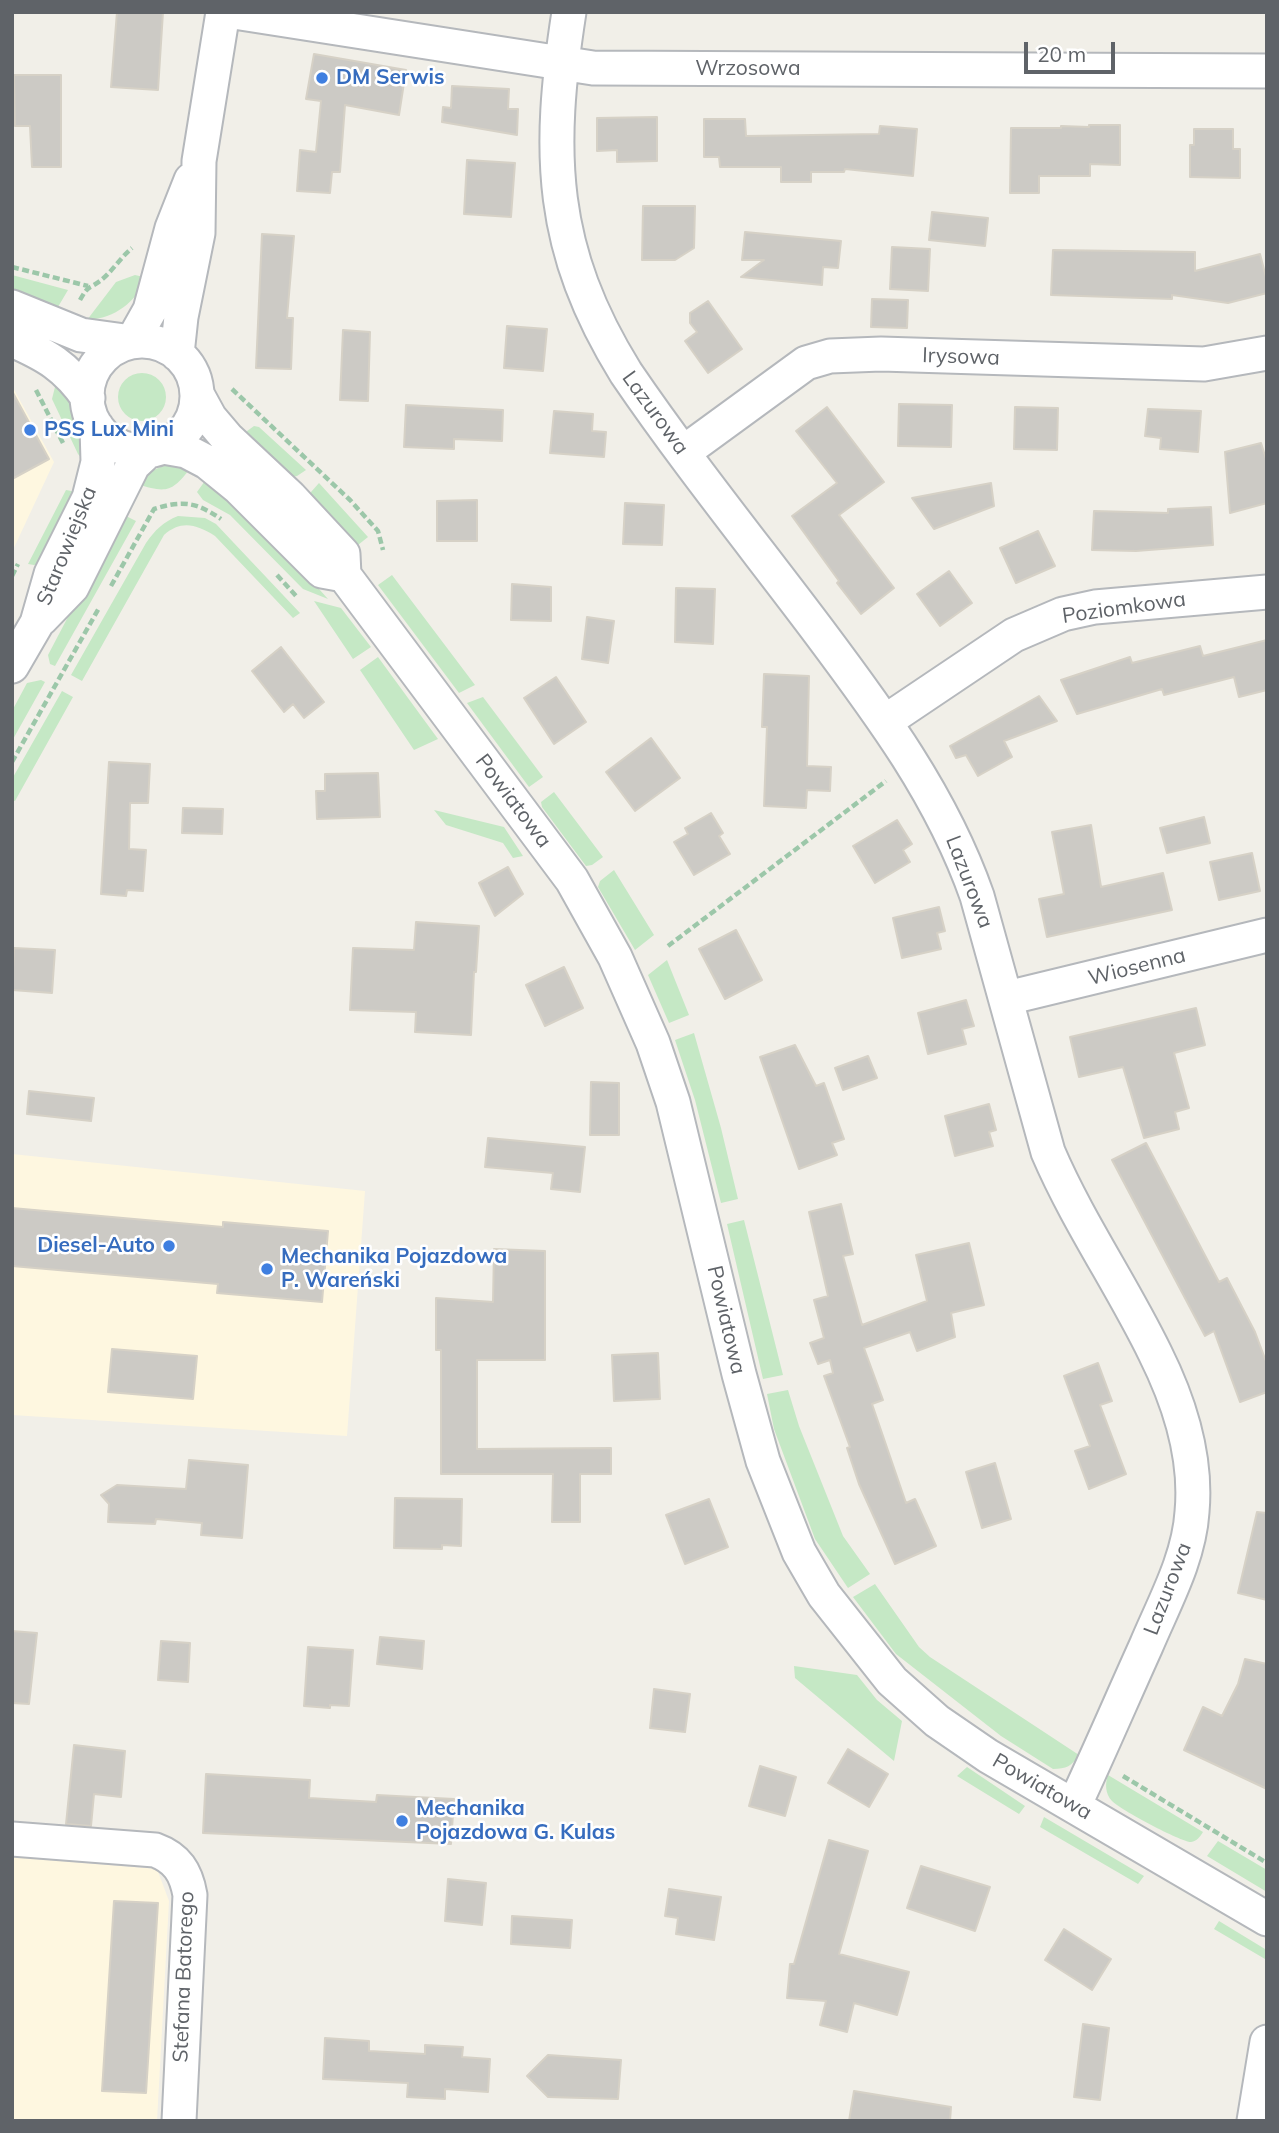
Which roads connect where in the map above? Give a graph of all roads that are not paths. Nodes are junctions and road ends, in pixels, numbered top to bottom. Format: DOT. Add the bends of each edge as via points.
graph roads {
  1 [pos="223,12"];
  2 [pos="234,12"];
  3 [pos="569,12"];
  4 [pos="561,64"];
  5 [pos="1267,71"];
  6 [pos="199,161"];
  7 [pos="12,307"];
  8 [pos="12,340"];
  9 [pos="132,342"];
  10 [pos="1267,352"];
  11 [pos="177,354"];
  12 [pos="212,391"];
  13 [pos="92,412"];
  14 [pos="155,449"];
  15 [pos="684,452"];
  16 [pos="344,575"];
  17 [pos="1267,592"];
  18 [pos="37,623"];
  19 [pos="12,666"];
  20 [pos="886,721"];
  21 [pos="1267,935"];
  22 [pos="1007,998"];
  23 [pos="1074,1806"];
  24 [pos="12,1839"];
  25 [pos="1267,1919"];
  26 [pos="1267,2042"];
  27 [pos="179,2121"];
  28 [pos="1254,2121"];
  1 -- 6 [label="street"];
  2 -- 4 [label="street, Wrzosowa"];
  3 -- 4 [label="street, Lazurowa"];
  4 -- 5 [label="street, Wrzosowa" via="606,68"];
  4 -- 15 [label="street, Lazurowa" via="557,158 574,267 614,353"];
  6 -- 9 [label="street" via="172,228 150,310"];
  6 -- 11 [label="street" via="198,233"];
  7 -- 9 [label="street" via="81,335"];
  8 -- 13 [label="street" via="59,364 74,379"];
  9 -- 11 [label="street" via="164,345"];
  9 -- 13 [label="street" via="116,348 94,370 89,384"];
  10 -- 15 [label="street, Irysowa" via="1205,364 881,354 818,358 792,371"];
  11 -- 12 [label="street" via="195,380"];
  12 -- 14 [label="street" via="177,439"];
  12 -- 16 [label="street, Powiatowa" via="210,418 343,554"];
  13 -- 14 [label="street" via="106,438 119,446"];
  13 -- 18 [label="street, Starowiejska" via="98,461 94,483 51,574"];
  14 -- 16 [label="street" via="186,451 207,462 322,571"];
  14 -- 18 [label="street, Starowiejska" via="133,465 72,586"];
  15 -- 20 [label="street, Lazurowa"];
  16 -- 23 [label="street, Powiatowa" via="572,880 615,957 673,1102 757,1442 785,1520 811,1574 838,1616 912,1702 988,1756"];
  17 -- 20 [label="street, Poziomkowa" via="1095,607 1063,614 1014,635"];
  18 -- 19 [label="street, Starowiejska"];
  20 -- 22 [label="street, Lazurowa" via="945,820 970,876"];
  21 -- 22 [label="street, Wiosenna"];
  22 -- 23 [label="street, Lazurowa" via="1048,1152 1156,1354 1179,1413 1192,1470 1191,1525 1180,1564"];
  23 -- 25 [label="street, Powiatowa"];
  24 -- 27 [label="street, Stefana Batorego" via="155,1850 176,1861 190,1895"];
  26 -- 28 [label="street"];
}
